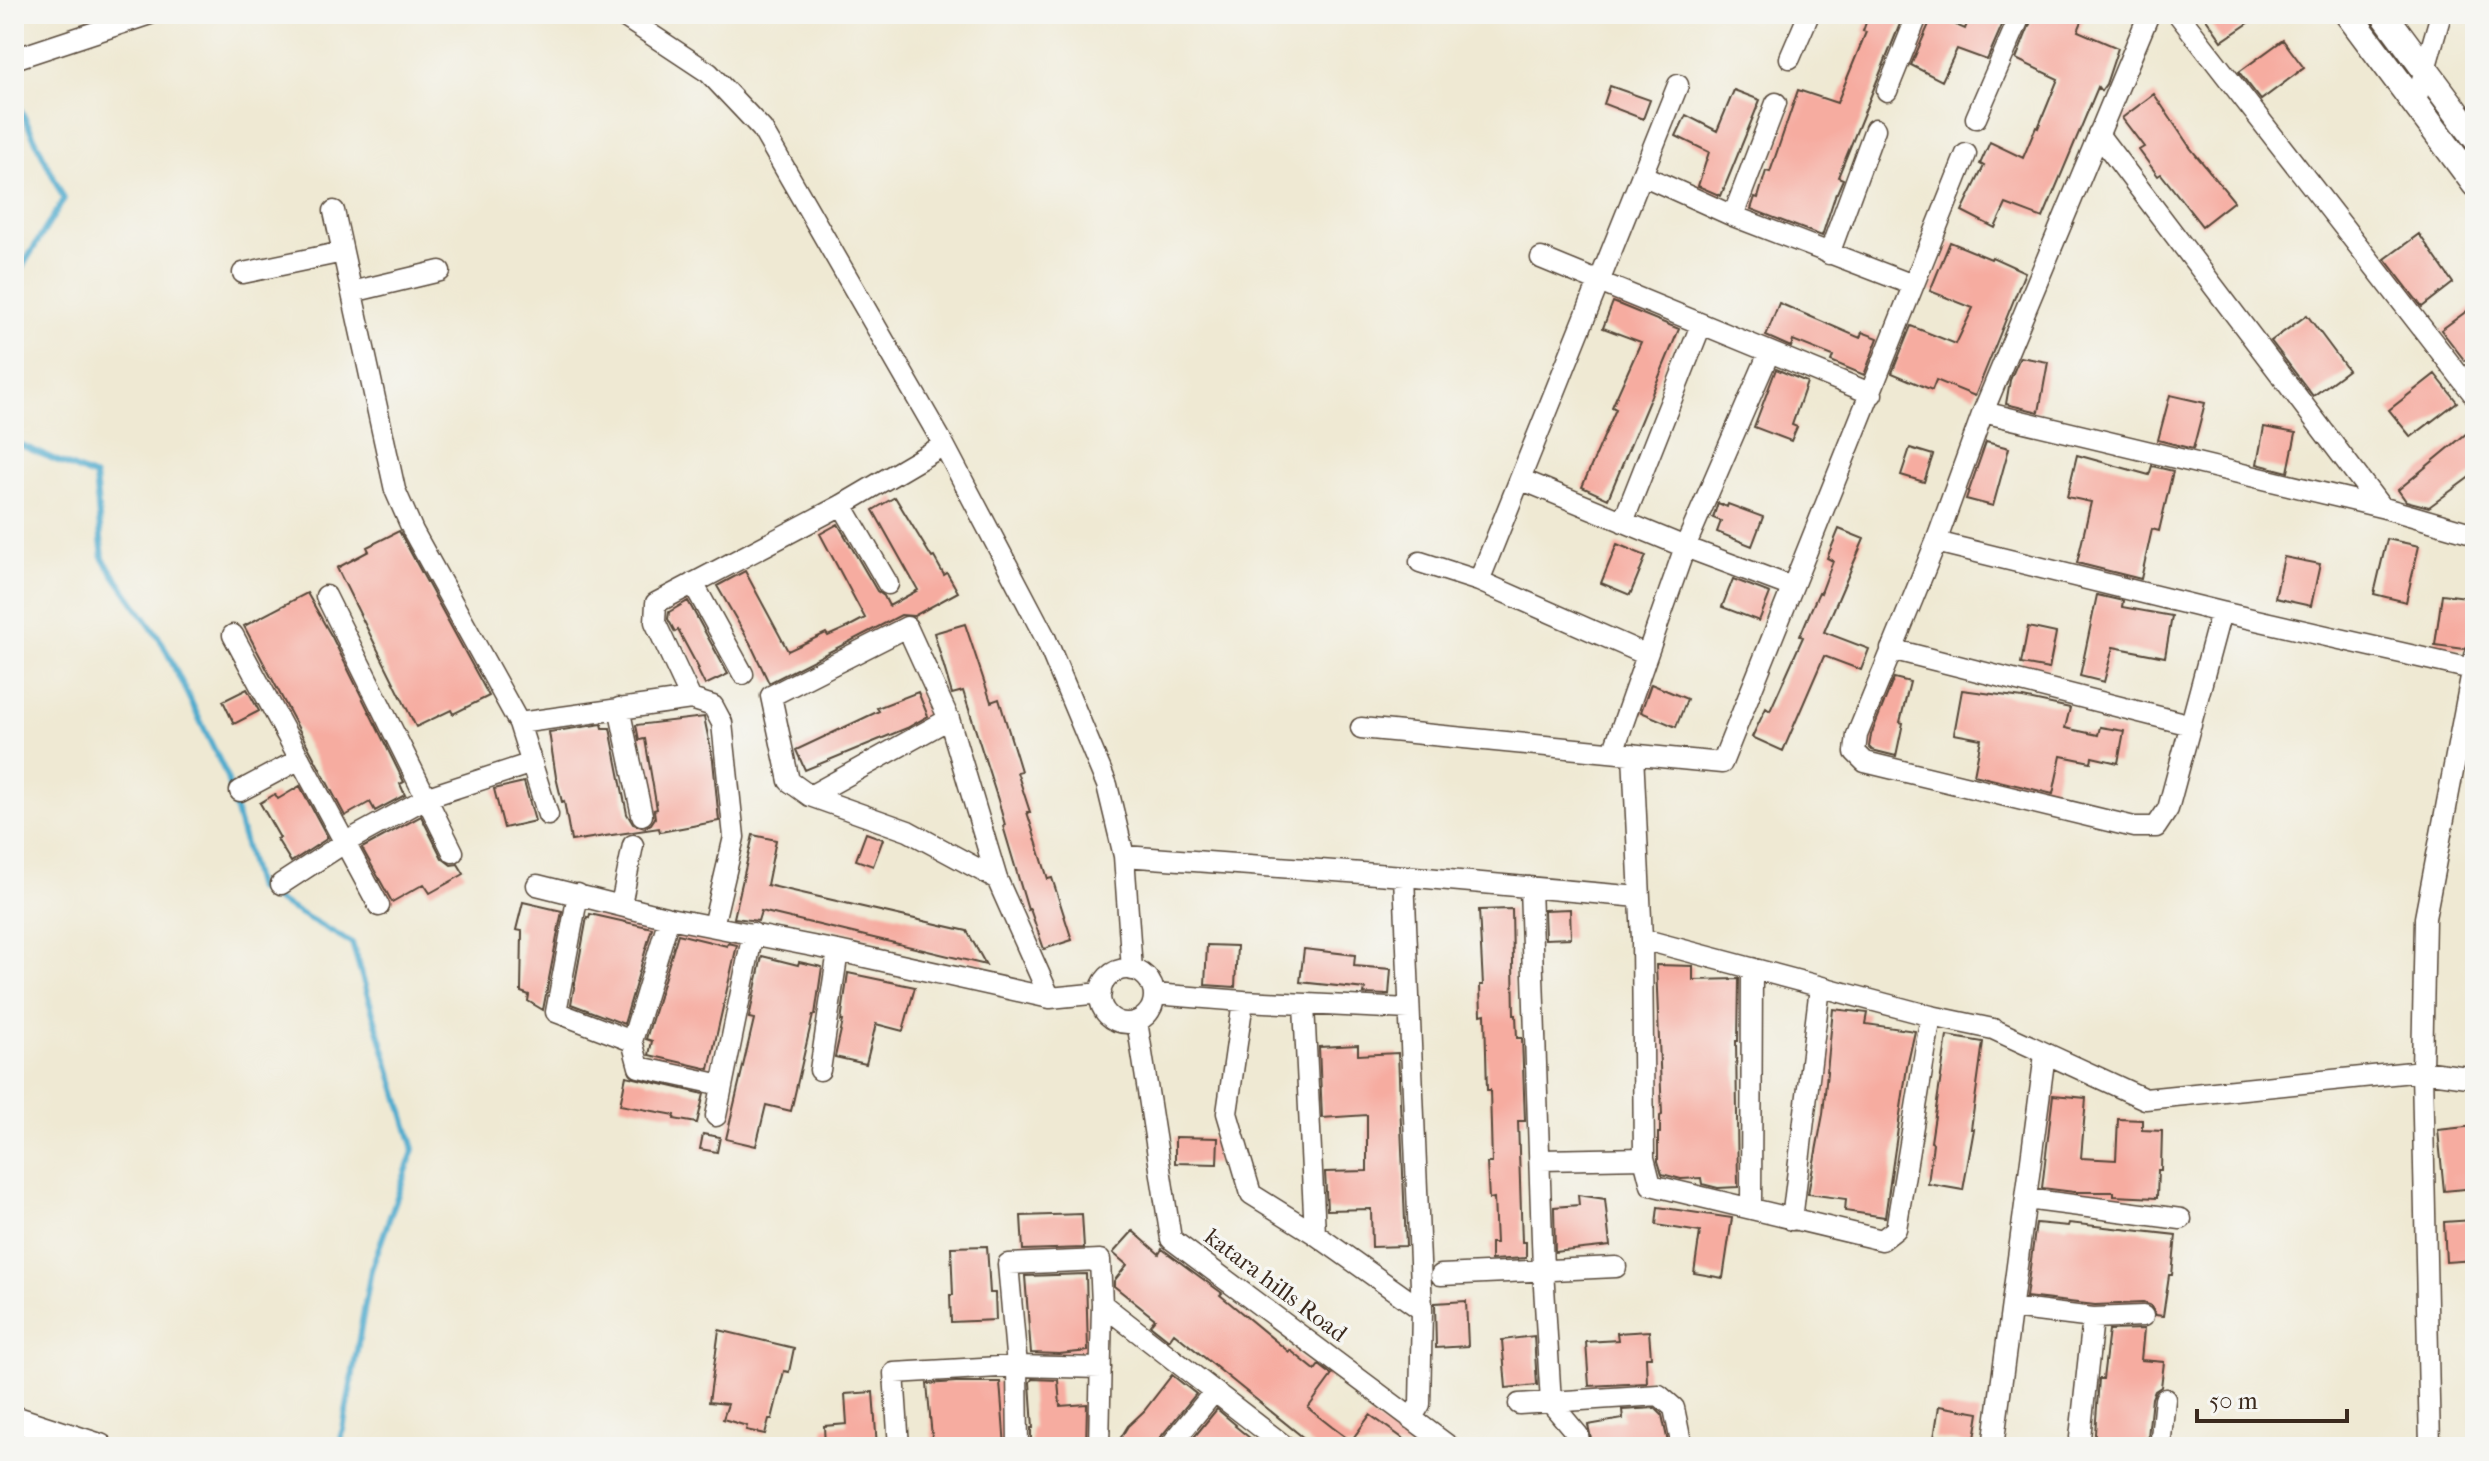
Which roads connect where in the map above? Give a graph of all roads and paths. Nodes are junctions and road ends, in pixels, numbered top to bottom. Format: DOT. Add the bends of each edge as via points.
graph roads {
  1 [pos="150,14"];
  2 [pos="620,14"];
  3 [pos="1809,14"];
  4 [pos="1918,14"];
  5 [pos="2021,14"];
  6 [pos="2149,14"];
  7 [pos="2178,14"];
  8 [pos="2348,14"];
  9 [pos="2384,14"];
  10 [pos="2441,14"];
  11 [pos="1790,58"];
  12 [pos="14,59"];
  13 [pos="2426,69"];
  14 [pos="1678,85"];
  15 [pos="1887,91"];
  16 [pos="1776,103"];
  17 [pos="2415,104"];
  18 [pos="1976,118"];
  19 [pos="1875,129"];
  20 [pos="2098,134"];
  21 [pos="2475,137"];
  22 [pos="1966,154"];
  23 [pos="1642,175"];
  24 [pos="2475,184"];
  25 [pos="334,211"];
  26 [pos="1733,216"];
  27 [pos="343,252"];
  28 [pos="1829,254"];
  29 [pos="1541,258"];
  30 [pos="440,271"];
  31 [pos="243,273"];
  32 [pos="1599,282"];
  33 [pos="1913,285"];
  34 [pos="352,292"];
  35 [pos="1701,325"];
  36 [pos="1769,353"];
  37 [pos="1872,394"];
  38 [pos="2475,396"];
  39 [pos="1983,412"];
  40 [pos="944,445"];
  41 [pos="1520,479"];
  42 [pos="842,505"];
  43 [pos="2381,507"];
  44 [pos="1623,522"];
  45 [pos="2475,534"];
  46 [pos="1936,542"];
  47 [pos="1685,547"];
  48 [pos="1420,562"];
  49 [pos="1479,581"];
  50 [pos="693,583"];
  51 [pos="888,584"];
  52 [pos="1792,587"];
  53 [pos="326,596"];
  54 [pos="2221,612"];
  55 [pos="233,635"];
  56 [pos="1891,649"];
  57 [pos="1647,655"];
  58 [pos="2474,662"];
  59 [pos="743,674"];
  60 [pos="691,699"];
  61 [pos="619,708"];
  62 [pos="949,719"];
  63 [pos="519,723"];
  64 [pos="2191,725"];
  65 [pos="1361,728"];
  66 [pos="1623,753"];
  67 [pos="300,759"];
  68 [pos="532,763"];
  69 [pos="240,791"];
  70 [pos="810,796"];
  71 [pos="428,797"];
  72 [pos="548,815"];
  73 [pos="642,815"];
  74 [pos="344,843"];
  75 [pos="633,845"];
  76 [pos="453,852"];
  77 [pos="1124,856"];
  78 [pos="1404,876"];
  79 [pos="997,879"];
  80 [pos="281,884"];
  81 [pos="537,885"];
  82 [pos="1530,887"];
  83 [pos="578,894"];
  84 [pos="1639,897"];
  85 [pos="621,905"];
  86 [pos="379,906"];
  87 [pos="669,918"];
  88 [pos="713,926"];
  89 [pos="753,933"];
  90 [pos="1642,939"];
  91 [pos="838,951"];
  92 [pos="1752,968"];
  93 [pos="1132,970"];
  94 [pos="1820,987"];
  95 [pos="1101,993"];
  96 [pos="1154,994"];
  97 [pos="1050,998"];
  98 [pos="1243,1001"];
  99 [pos="1304,1005"];
  100 [pos="1409,1009"];
  101 [pos="1931,1016"];
  102 [pos="1137,1021"];
  103 [pos="632,1041"];
  104 [pos="2045,1054"];
  105 [pos="820,1070"];
  106 [pos="2422,1071"];
  107 [pos="2475,1078"];
  108 [pos="722,1085"];
  109 [pos="716,1116"];
  110 [pos="1644,1158"];
  111 [pos="1541,1160"];
  112 [pos="2026,1199"];
  113 [pos="1751,1208"];
  114 [pos="2181,1219"];
  115 [pos="1792,1220"];
  116 [pos="1315,1234"];
  117 [pos="1616,1267"];
  118 [pos="1543,1270"];
  119 [pos="1441,1275"];
  120 [pos="1102,1304"];
  121 [pos="2012,1308"];
  122 [pos="1422,1310"];
  123 [pos="2143,1316"];
  124 [pos="2093,1318"];
  125 [pos="1017,1366"];
  126 [pos="1101,1368"];
  127 [pos="1214,1392"];
  128 [pos="2165,1399"];
  129 [pos="1551,1403"];
  130 [pos="1519,1404"];
  131 [pos="14,1419"];
  132 [pos="1411,1419"];
  133 [pos="100,1447"];
  134 [pos="899,1447"];
  135 [pos="1018,1447"];
  136 [pos="1099,1447"];
  137 [pos="1169,1447"];
  138 [pos="1286,1447"];
  139 [pos="1450,1447"];
  140 [pos="1580,1447"];
  141 [pos="1682,1447"];
  142 [pos="1993,1447"];
  143 [pos="2079,1447"];
  144 [pos="2160,1447"];
  145 [pos="2430,1447"];
  1 -- 12 [label="street"];
  2 -- 40 [label="street" via="709,73 762,129"];
  3 -- 11 [label="street"];
  4 -- 15 [label="street"];
  5 -- 18 [label="street"];
  6 -- 20 [label="street"];
  7 -- 38 [label="street"];
  8 -- 17 [label="street"];
  9 -- 13 [label="street"];
  10 -- 13 [label="street"];
  13 -- 17 [label="street"];
  13 -- 21 [label="street"];
  14 -- 23 [label="street"];
  16 -- 26 [label="street"];
  17 -- 24 [label="street"];
  19 -- 28 [label="street"];
  20 -- 39 [label="street"];
  20 -- 43 [label="street"];
  22 -- 33 [label="street"];
  23 -- 26 [label="street"];
  23 -- 32 [label="street"];
  25 -- 27 [label="street"];
  26 -- 28 [label="street"];
  27 -- 31 [label="street"];
  27 -- 34 [label="street"];
  28 -- 33 [label="street"];
  29 -- 32 [label="street"];
  30 -- 34 [label="street"];
  32 -- 35 [label="street"];
  32 -- 41 [label="street"];
  33 -- 37 [label="street"];
  34 -- 63 [label="street" via="395,490"];
  35 -- 36 [label="street"];
  35 -- 44 [label="street"];
  36 -- 37 [label="street"];
  36 -- 47 [label="street"];
  37 -- 52 [label="street"];
  39 -- 43 [label="street"];
  39 -- 46 [label="street"];
  40 -- 42 [label="street"];
  40 -- 77 [label="street" via="1045,637 1107,785"];
  41 -- 44 [label="street"];
  41 -- 49 [label="street"];
  42 -- 50 [label="street"];
  42 -- 51 [label="street"];
  43 -- 45 [label="street"];
  44 -- 47 [label="street"];
  46 -- 54 [label="street"];
  46 -- 56 [label="street"];
  47 -- 52 [label="street"];
  47 -- 57 [label="street"];
  48 -- 49 [label="street"];
  49 -- 57 [label="street"];
  50 -- 59 [label="street"];
  50 -- 60 [label="street" via="656,603 655,622"];
  52 -- 66 [label="street" via="1722,763"];
  53 -- 71 [label="street"];
  54 -- 58 [label="street"];
  54 -- 64 [label="street"];
  55 -- 67 [label="street"];
  56 -- 64 [label="street"];
  56 -- 64 [label="street" via="1857,735 1855,752 1865,762 2134,827 2156,827 2168,809"];
  57 -- 66 [label="street"];
  58 -- 106 [label="street" via="2425,918"];
  60 -- 61 [label="street"];
  60 -- 88 [label="street" via="713,706 722,723 734,837"];
  61 -- 63 [label="street"];
  61 -- 73 [label="street"];
  62 -- 70 [label="street"];
  62 -- 70 [label="street" via="907,627 771,696 789,781"];
  62 -- 79 [label="street"];
  63 -- 68 [label="street"];
  65 -- 66 [label="street"];
  66 -- 84 [label="street"];
  67 -- 69 [label="street"];
  67 -- 74 [label="street"];
  68 -- 71 [label="street"];
  68 -- 72 [label="street"];
  70 -- 79 [label="street" via="908,831"];
  71 -- 74 [label="street"];
  71 -- 76 [label="street"];
  74 -- 80 [label="street"];
  74 -- 86 [label="street"];
  75 -- 85 [label="street"];
  77 -- 78 [label="street"];
  77 -- 93 [label="street"];
  78 -- 82 [label="street"];
  78 -- 100 [label="street"];
  79 -- 97 [label="street"];
  81 -- 83 [label="street"];
  82 -- 84 [label="street"];
  82 -- 111 [label="street"];
  83 -- 85 [label="street"];
  83 -- 103 [label="street" via="556,1012"];
  84 -- 90 [label="street"];
  85 -- 87 [label="street"];
  87 -- 88 [label="street"];
  87 -- 103 [label="street"];
  88 -- 89 [label="street"];
  89 -- 91 [label="street"];
  89 -- 108 [label="street"];
  90 -- 92 [label="street"];
  90 -- 110 [label="street"];
  91 -- 97 [label="street"];
  91 -- 105 [label="street"];
  92 -- 94 [label="street"];
  92 -- 113 [label="street"];
  93 -- 95 [label="street" via="1115,972"];
  93 -- 96 [label="street" via="1147,978"];
  94 -- 101 [label="street"];
  94 -- 115 [label="street"];
  95 -- 97 [label="street"];
  95 -- 102 [label="street" via="1111,1017"];
  96 -- 98 [label="street"];
  96 -- 102 [label="street" via="1150,1011"];
  98 -- 99 [label="street"];
  98 -- 116 [label="street" via="1227,1113 1251,1194"];
  99 -- 100 [label="street"];
  99 -- 116 [label="street"];
  100 -- 122 [label="street"];
  101 -- 104 [label="street" via="1993,1029"];
  101 -- 115 [label="street" via="1896,1229 1882,1240"];
  102 -- 132 [label="street, katara hills Road" via="1171,1239"];
  103 -- 108 [label="street" via="639,1067"];
  104 -- 106 [label="street" via="2145,1099"];
  104 -- 112 [label="street"];
  106 -- 107 [label="street"];
  106 -- 145 [label="street"];
  108 -- 109 [label="street"];
  110 -- 111 [label="street"];
  110 -- 113 [label="street" via="1651,1185"];
  111 -- 118 [label="street"];
  112 -- 114 [label="street"];
  112 -- 121 [label="street"];
  113 -- 115 [label="street"];
  116 -- 122 [label="street"];
  117 -- 118 [label="street"];
  118 -- 119 [label="street"];
  118 -- 129 [label="street"];
  120 -- 125 [label="street" via="1100,1260 1008,1264"];
  120 -- 126 [label="street"];
  120 -- 127 [label="street"];
  121 -- 124 [label="street"];
  121 -- 142 [label="street"];
  122 -- 132 [label="street" via="1420,1404"];
  123 -- 124 [label="street"];
  124 -- 143 [label="street"];
  125 -- 126 [label="street"];
  125 -- 134 [label="street" via="894,1373"];
  125 -- 135 [label="street"];
  126 -- 136 [label="street"];
  127 -- 137 [label="street"];
  127 -- 138 [label="street"];
  128 -- 144 [label="street"];
  129 -- 130 [label="street"];
  129 -- 140 [label="street" via="1578,1435"];
  129 -- 141 [label="street" via="1659,1395 1674,1408"];
  131 -- 133 [label="street"];
  132 -- 139 [label="street, katara hills Road"];
}
